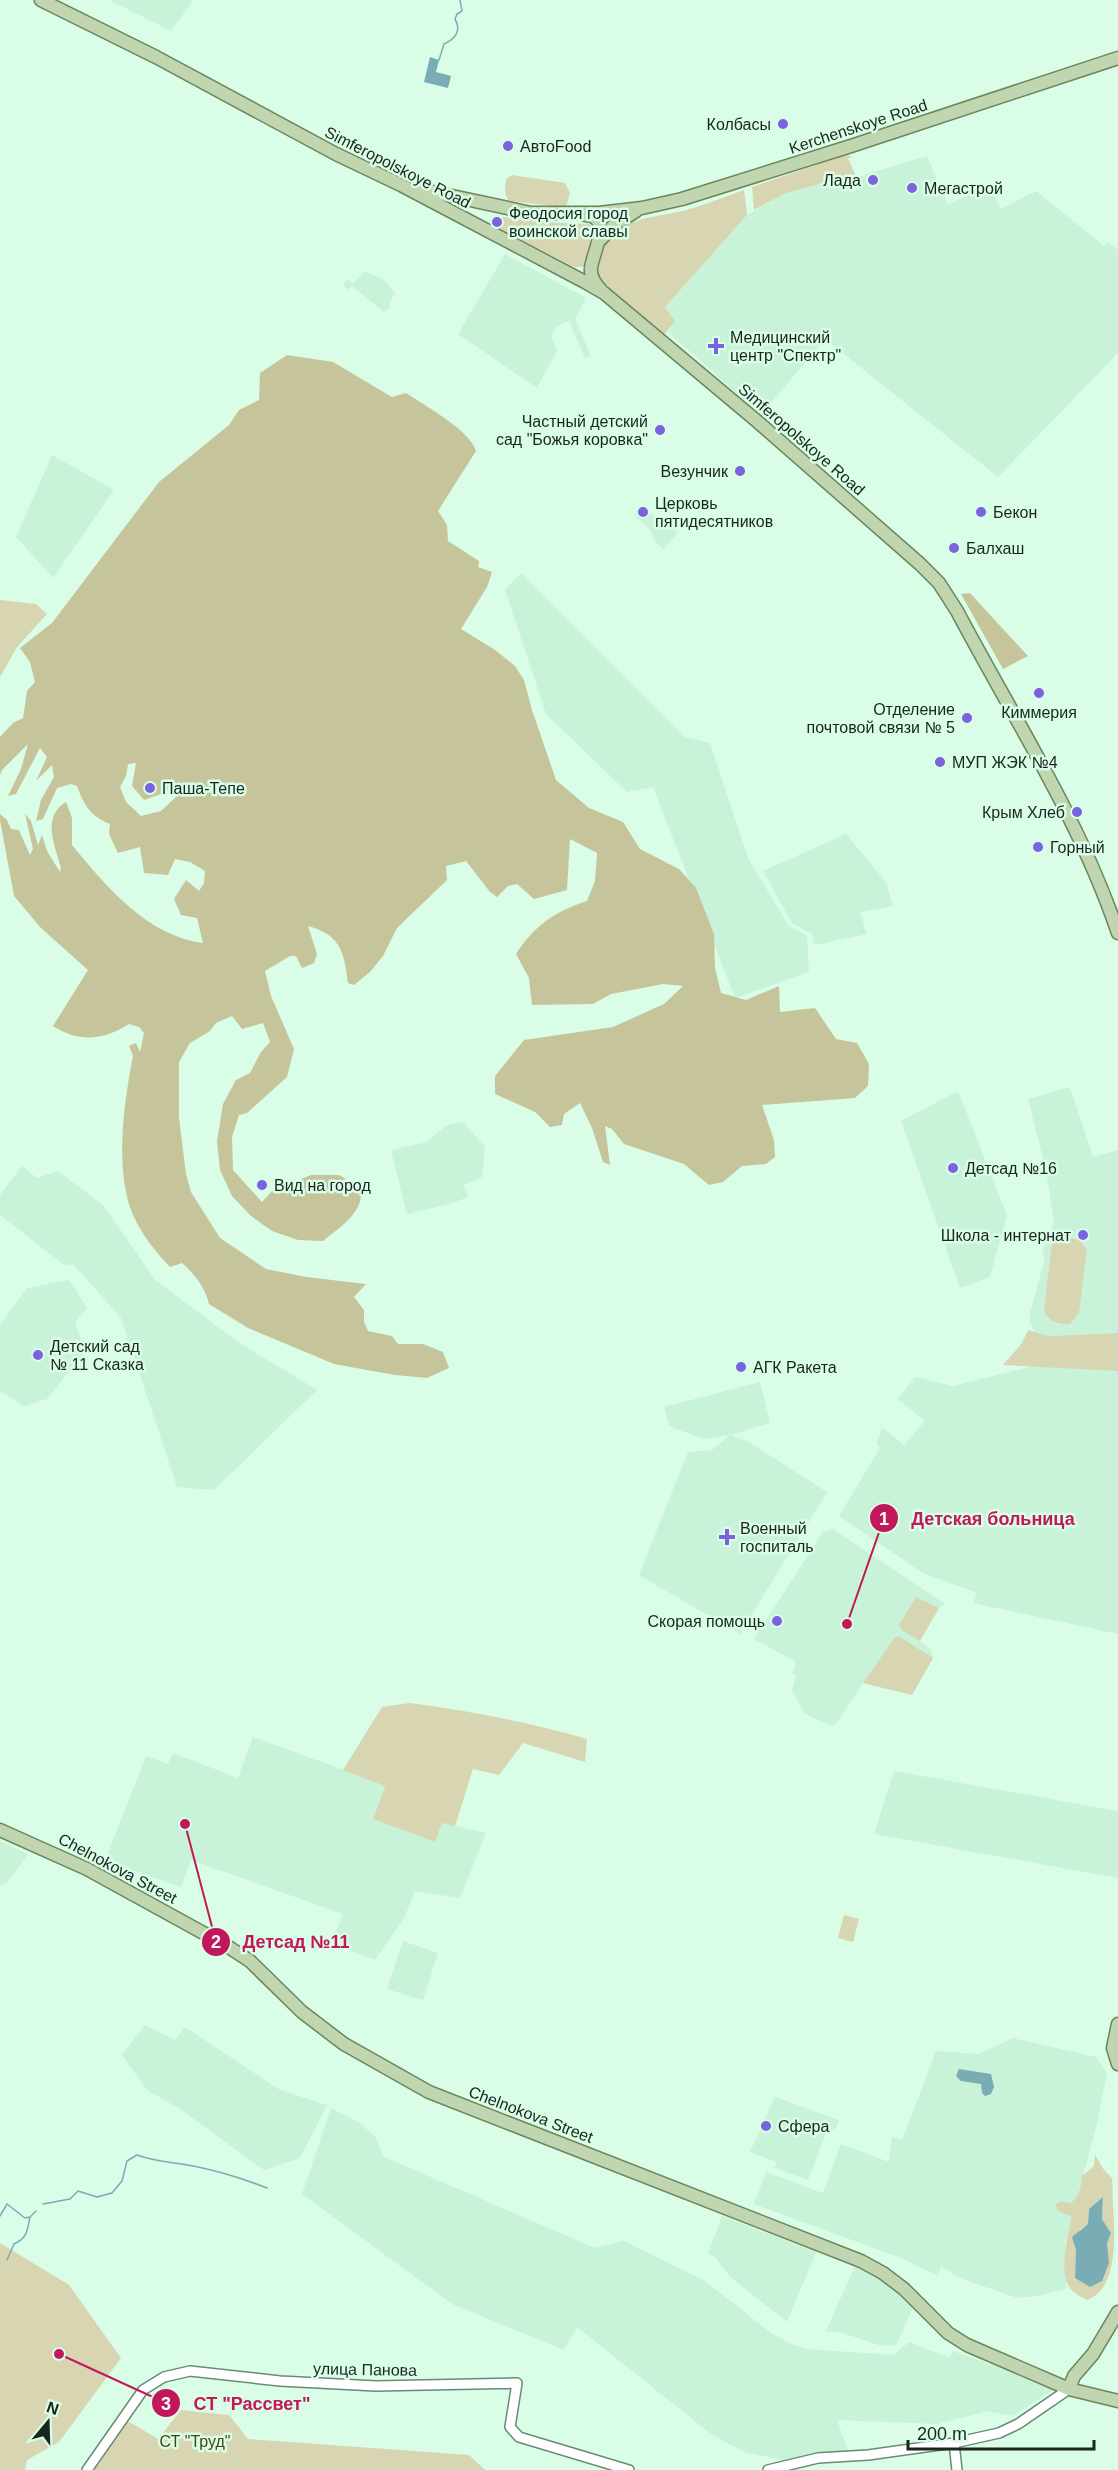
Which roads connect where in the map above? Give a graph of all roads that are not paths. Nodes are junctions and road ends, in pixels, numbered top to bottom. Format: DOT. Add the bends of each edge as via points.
graph roads {
  1 [pos="41,0"];
  2 [pos="1118,58"];
  3 [pos="401,185"];
  4 [pos="642,208"];
  5 [pos="506,209"];
  6 [pos="566,214"];
  7 [pos="488,231"];
  8 [pos="600,240"];
  9 [pos="591,268"];
  10 [pos="564,271"];
  11 [pos="604,293"];
  12 [pos="1118,933"];
  13 [pos="0,1830"];
  14 [pos="1118,2024"];
  15 [pos="1116,2050"];
  16 [pos="1118,2064"];
  17 [pos="1118,2312"];
  18 [pos="1069,2389"];
  19 [pos="1118,2402"];
  20 [pos="954,2443"];
  21 [pos="87,2470"];
  22 [pos="629,2470"];
  23 [pos="768,2470"];
  24 [pos="957,2470"];
  1 -- 3 [label="main road, Simferopolskoye Road"];
  2 -- 4 [label="main road, Kerchenskoye Road" via="851,146"];
  3 -- 5 [label="main road"];
  3 -- 7 [label="main road, Simferopolskoye Road"];
  4 -- 6 [label="main road, Kerchenskoye Road"];
  4 -- 8 [label="main road" via="620,220"];
  5 -- 6 [label="main road"];
  5 -- 7 [label="main road" via="489,214"];
  6 -- 8 [label="main road" via="589,215 596,220"];
  7 -- 10 [label="main road, Simferopolskoye Road"];
  8 -- 9 [label="main road"];
  9 -- 10 [label="main road" via="583,274"];
  9 -- 11 [label="main road" via="595,284"];
  10 -- 11 [label="main road, Simferopolskoye Road"];
  11 -- 12 [label="main road, Simferopolskoye Road" via="939,584 957,610 1074,826"];
  13 -- 18 [label="main road, Chelnokova Street" via="87,1869 227,1946 250,1961 302,2012 344,2044 429,2092 861,2261 890,2278 948,2333 967,2345"];
  14 -- 15 [label="main road"];
  15 -- 16 [label="main road"];
  17 -- 18 [label="main road"];
  18 -- 19 [label="main road, Chelnokova Street"];
  18 -- 20 [label="street" via="999,2433"];
  20 -- 23 [label="street" via="818,2458"];
  20 -- 24 [label="street"];
  21 -- 22 [label="street, улица Панова" via="143,2390 164,2377 190,2371 376,2386 517,2383 510,2427 519,2437"];
}
